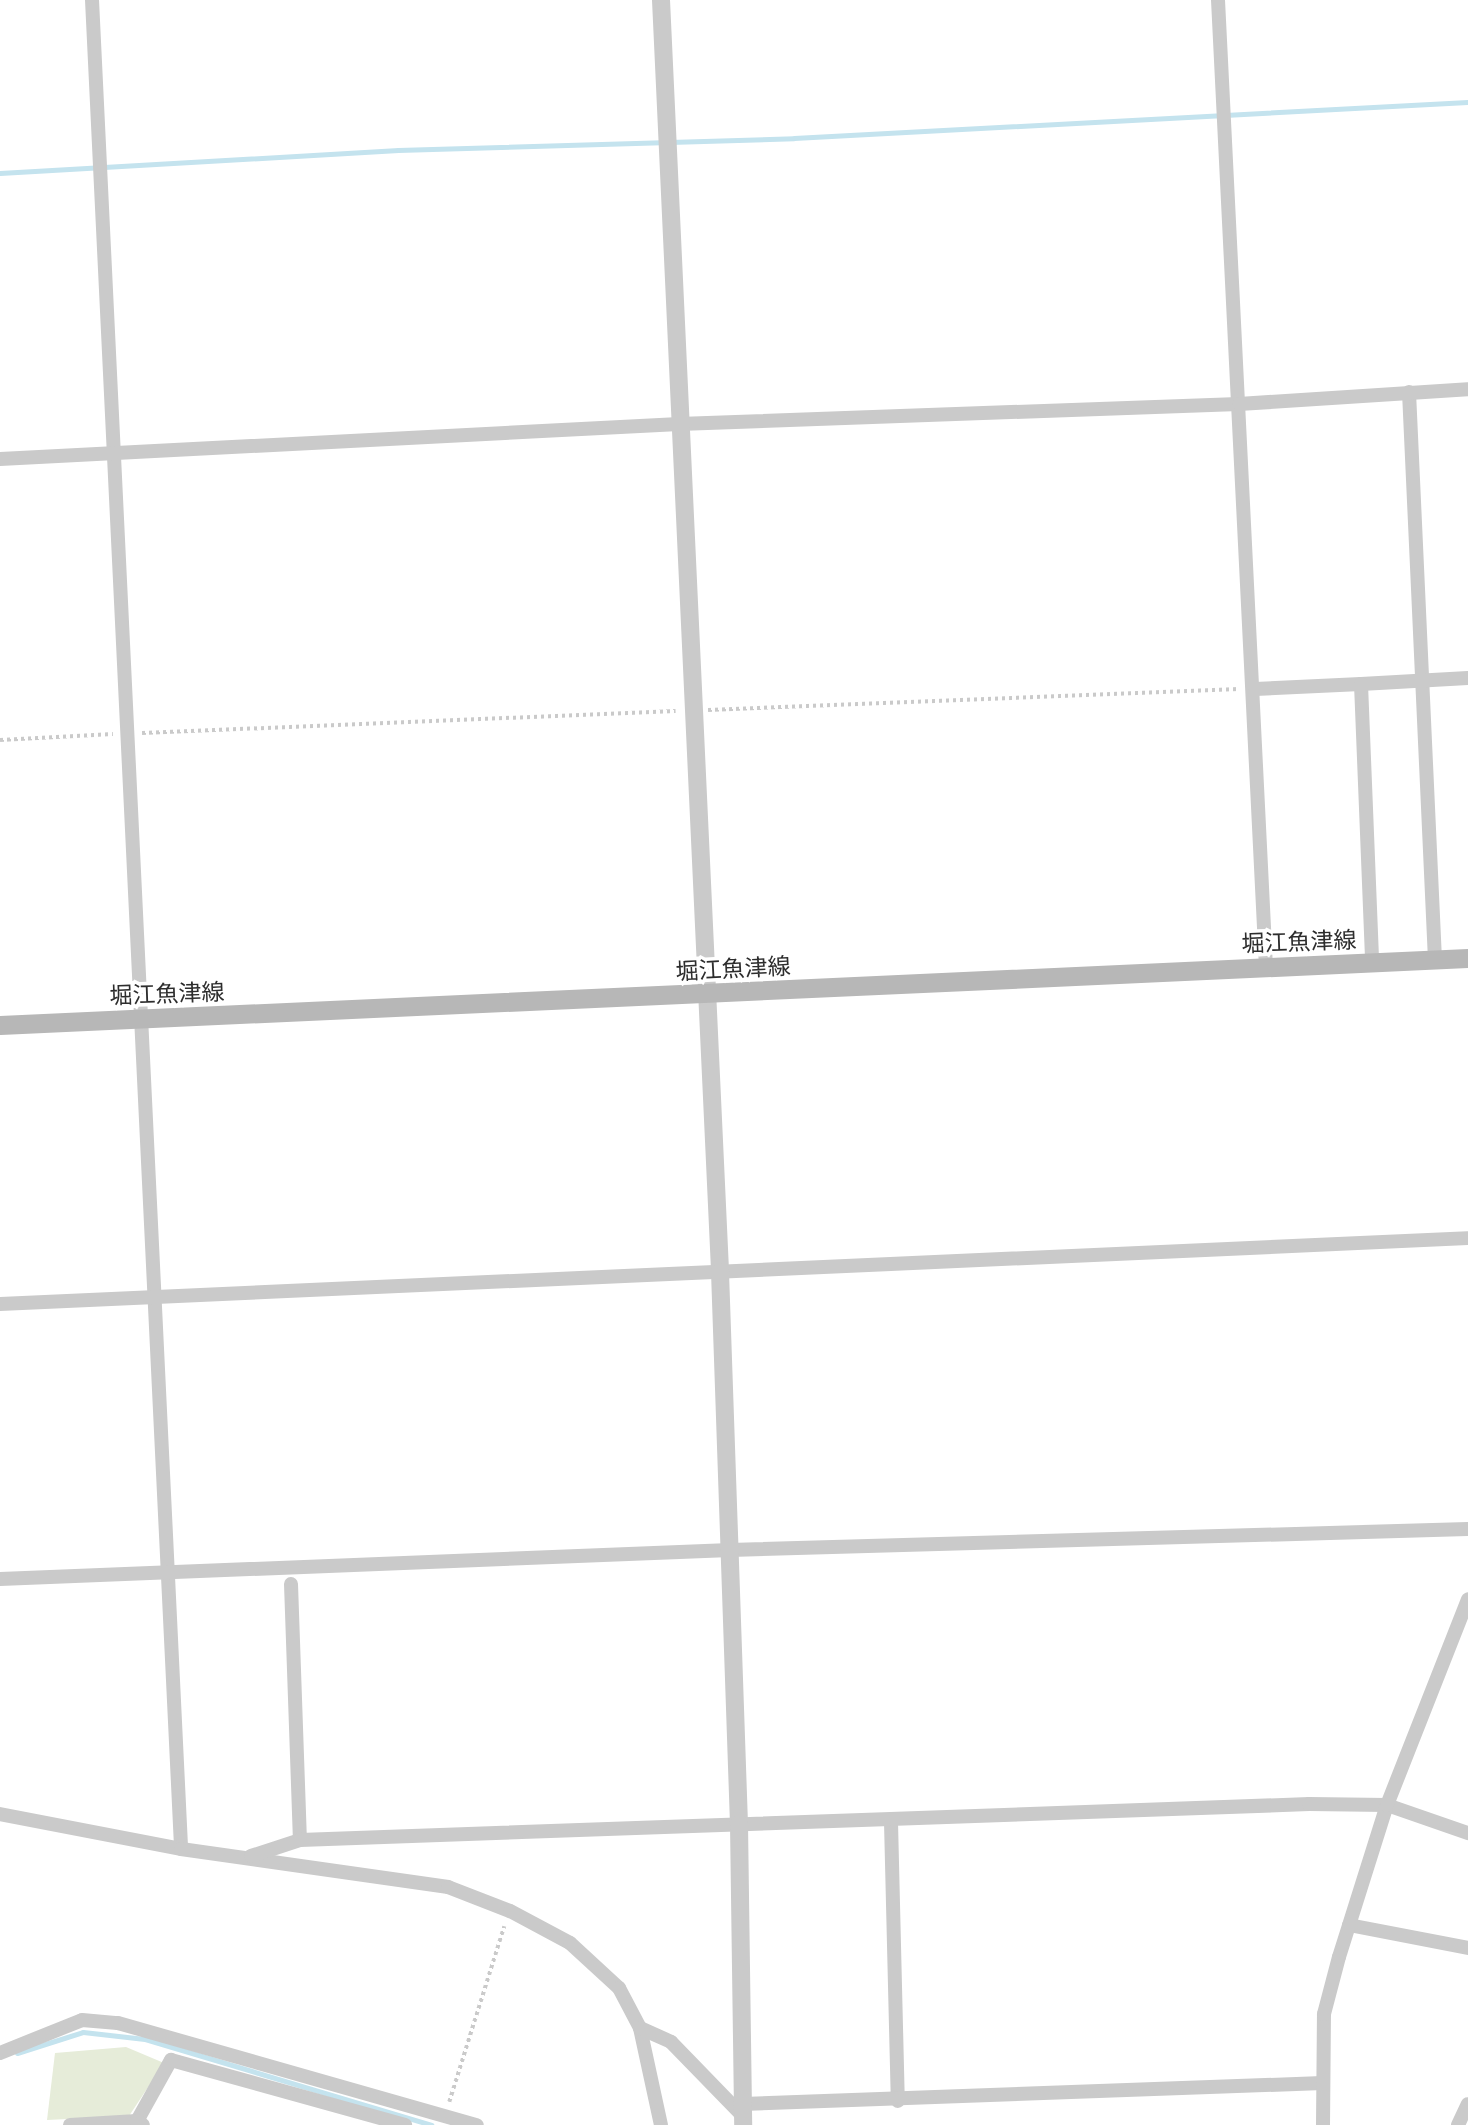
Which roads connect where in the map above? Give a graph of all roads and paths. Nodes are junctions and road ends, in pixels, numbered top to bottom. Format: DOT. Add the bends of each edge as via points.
graph roads {
  1 [pos="92,0"];
  2 [pos="661,0"];
  3 [pos="1218,0"];
  4 [pos="1468,389"];
  5 [pos="1409,392"];
  6 [pos="1240,404"];
  7 [pos="679,424"];
  8 [pos="112,453"];
  9 [pos="0,459"];
  10 [pos="1468,678"];
  11 [pos="1425,680"];
  12 [pos="1361,684"];
  13 [pos="1255,689"];
  14 [pos="693,711"];
  15 [pos="126,734"];
  16 [pos="0,740"];
  17 [pos="1468,958"];
  18 [pos="1435,960"];
  19 [pos="1372,962"];
  20 [pos="1266,967"];
  21 [pos="706,994"];
  22 [pos="139,1019"];
  23 [pos="0,1025"];
  24 [pos="1468,1238"];
  25 [pos="720,1272"];
  26 [pos="153,1297"];
  27 [pos="0,1304"];
  28 [pos="1468,1529"];
  29 [pos="730,1550"];
  30 [pos="167,1572"];
  31 [pos="0,1579"];
  32 [pos="291,1584"];
  33 [pos="1468,1599"];
  34 [pos="1387,1805"];
  35 [pos="0,1814"];
  36 [pos="891,1822"];
  37 [pos="739,1824"];
  38 [pos="1468,1833"];
  39 [pos="300,1840"];
  40 [pos="181,1849"];
  41 [pos="251,1856"];
  42 [pos="509,1910"];
  43 [pos="1349,1925"];
  44 [pos="1468,1948"];
  45 [pos="640,2028"];
  46 [pos="0,2053"];
  47 [pos="1323,2083"];
  48 [pos="898,2101"];
  49 [pos="1468,2104"];
  50 [pos="446,2116"];
  51 [pos="745,2117"];
  52 [pos="140,2123"];
  53 [pos="70,2125"];
  54 [pos="405,2125"];
  55 [pos="477,2125"];
  56 [pos="661,2125"];
  57 [pos="1323,2125"];
  58 [pos="1458,2125"];
  1 -- 8 [label="street"];
  2 -- 7 [label="street"];
  3 -- 6 [label="street"];
  4 -- 5 [label="street"];
  5 -- 6 [label="street"];
  5 -- 11 [label="street"];
  6 -- 7 [label="street"];
  6 -- 13 [label="street"];
  7 -- 8 [label="street"];
  7 -- 14 [label="street"];
  8 -- 9 [label="street"];
  8 -- 15 [label="street"];
  10 -- 11 [label="street"];
  11 -- 12 [label="street"];
  11 -- 18 [label="street"];
  12 -- 13 [label="street"];
  12 -- 19 [label="street"];
  13 -- 14 [label="path"];
  13 -- 20 [label="street"];
  14 -- 15 [label="path"];
  14 -- 21 [label="street"];
  15 -- 16 [label="path"];
  15 -- 22 [label="street"];
  17 -- 18 [label="main road, 堀江魚津線"];
  18 -- 19 [label="main road, 堀江魚津線"];
  19 -- 20 [label="main road, 堀江魚津線"];
  20 -- 21 [label="main road, 堀江魚津線"];
  21 -- 22 [label="main road, 堀江魚津線"];
  21 -- 25 [label="street"];
  22 -- 23 [label="main road, 堀江魚津線"];
  22 -- 26 [label="street"];
  24 -- 25 [label="street"];
  25 -- 26 [label="street"];
  25 -- 29 [label="street"];
  26 -- 27 [label="street"];
  26 -- 30 [label="street"];
  28 -- 29 [label="street"];
  29 -- 30 [label="street"];
  29 -- 37 [label="street"];
  30 -- 31 [label="street"];
  30 -- 40 [label="street"];
  32 -- 39 [label="street"];
  33 -- 34 [label="street"];
  34 -- 36 [label="street" via="1267,1805"];
  34 -- 38 [label="street"];
  34 -- 43 [label="street"];
  35 -- 40 [label="street"];
  36 -- 37 [label="street"];
  36 -- 48 [label="street"];
  37 -- 39 [label="street"];
  37 -- 51 [label="street"];
  39 -- 41 [label="street"];
  40 -- 41 [label="street"];
  41 -- 42 [label="street" via="448,1887"];
  42 -- 45 [label="street" via="580,1952 620,1988"];
  42 -- 50 [label="path" via="457,2066"];
  43 -- 44 [label="street"];
  43 -- 47 [label="street" via="1324,2014"];
  45 -- 51 [label="street" via="671,2042"];
  45 -- 56 [label="street"];
  46 -- 50 [label="street" via="82,2020 118,2022"];
  47 -- 48 [label="street"];
  47 -- 57 [label="street"];
  48 -- 51 [label="street"];
  49 -- 58 [label="street"];
  50 -- 55 [label="street"];
  52 -- 53 [label="street"];
  52 -- 54 [label="street" via="171,2060"];
}
